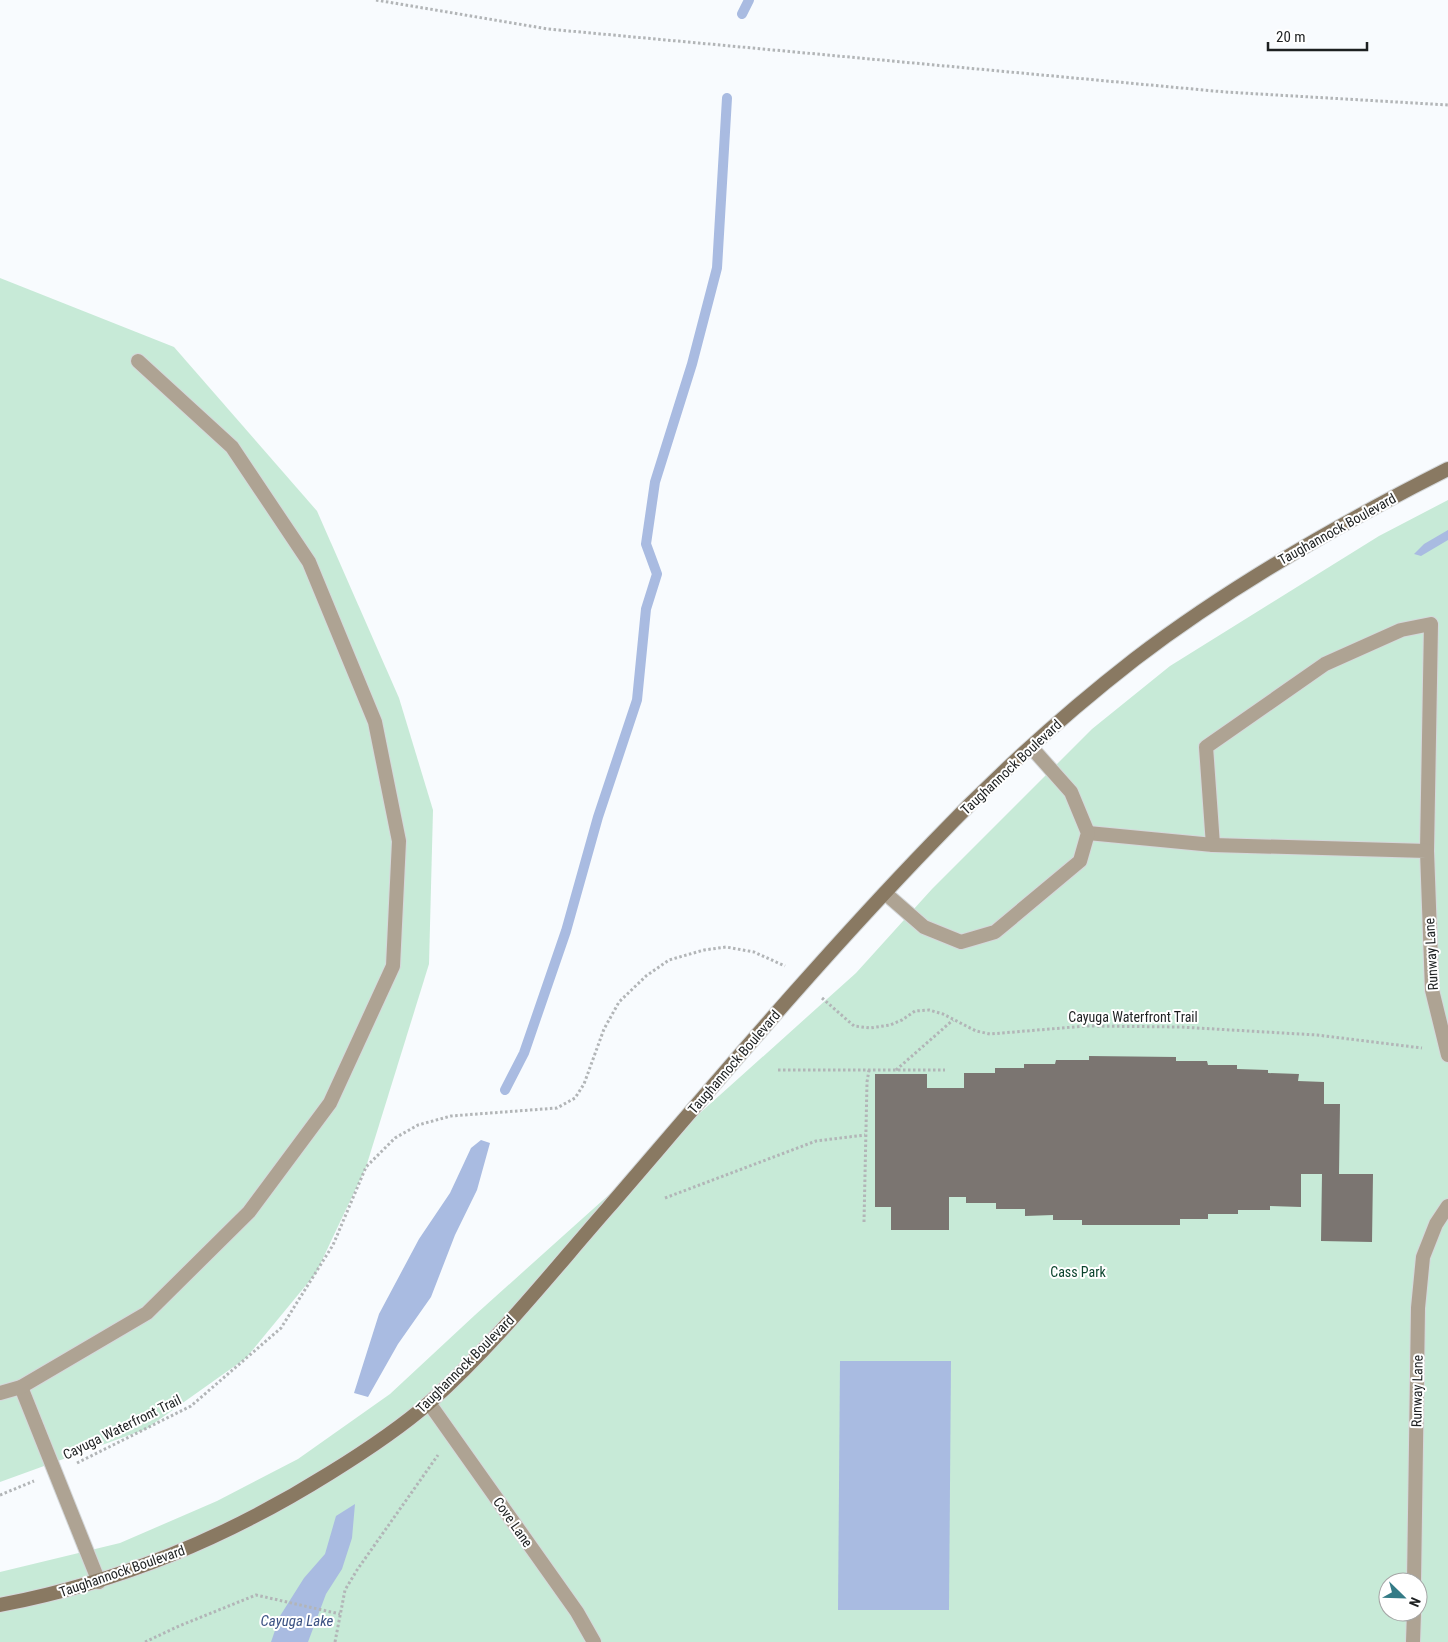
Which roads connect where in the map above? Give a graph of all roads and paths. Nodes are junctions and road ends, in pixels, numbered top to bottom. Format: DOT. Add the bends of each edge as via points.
graph roads {
  1 [pos="376,0"];
  2 [pos="1448,104"];
  3 [pos="138,361"];
  4 [pos="1448,468"];
  5 [pos="1031,747"];
  6 [pos="1088,833"];
  7 [pos="1213,844"];
  8 [pos="1427,851"];
  9 [pos="885,893"];
  10 [pos="782,963"];
  11 [pos="833,1007"];
  12 [pos="954,1020"];
  13 [pos="1447,1053"];
  14 [pos="778,1070"];
  15 [pos="869,1070"];
  16 [pos="896,1070"];
  17 [pos="944,1070"];
  18 [pos="865,1135"];
  19 [pos="665,1198"];
  20 [pos="1448,1206"];
  21 [pos="864,1222"];
  22 [pos="21,1388"];
  23 [pos="0,1393"];
  24 [pos="430,1403"];
  25 [pos="439,1452"];
  26 [pos="55,1472"];
  27 [pos="0,1495"];
  28 [pos="1414,1572"];
  29 [pos="99,1582"];
  30 [pos="0,1605"];
  31 [pos="340,1614"];
  32 [pos="1414,1622"];
  33 [pos="145,1642"];
  34 [pos="335,1642"];
  35 [pos="594,1642"];
  36 [pos="1413,1642"];
  1 -- 2 [label="path" via="548,29 1225,92"];
  3 -- 22 [label="street" via="232,447 309,562 375,722 398,841 393,966 330,1103 250,1212 147,1313"];
  4 -- 5 [label="main road, Taughannock Boulevard" via="1354,517 1216,602 1136,658"];
  5 -- 6 [label="street" via="1071,792"];
  5 -- 9 [label="main road, Taughannock Boulevard"];
  6 -- 7 [label="street"];
  6 -- 9 [label="street" via="1080,861 995,932 961,942 924,927"];
  7 -- 8 [label="street"];
  7 -- 8 [label="street, Runway Lane" via="1206,747 1324,664 1401,630 1431,624"];
  8 -- 13 [label="street, Runway Lane" via="1432,990"];
  9 -- 24 [label="main road, Taughannock Boulevard" via="498,1335"];
  10 -- 26 [label="path, Cayuga Waterfront Trail" via="754,952 726,947 669,960 646,976 619,1002 575,1098 557,1108 451,1116 418,1125 395,1138 366,1167 333,1245 281,1328 192,1406"];
  11 -- 12 [label="path, Cayuga Waterfront Trail" via="854,1026 870,1028 890,1025 915,1011 929,1010"];
  12 -- 13 [label="path, Cayuga Waterfront Trail" via="990,1034 1086,1026 1180,1027 1317,1035"];
  12 -- 16 [label="path"];
  14 -- 15 [label="path"];
  15 -- 16 [label="path"];
  15 -- 18 [label="path"];
  16 -- 17 [label="path"];
  18 -- 19 [label="path" via="816,1141"];
  18 -- 21 [label="path"];
  20 -- 28 [label="street, Runway Lane" via="1436,1224 1423,1257 1419,1299"];
  22 -- 23 [label="street"];
  22 -- 26 [label="street"];
  24 -- 29 [label="main road, Taughannock Boulevard" via="298,1493 191,1547"];
  24 -- 35 [label="street, Cove Lane" via="577,1612"];
  25 -- 31 [label="path" via="357,1570 345,1590"];
  26 -- 27 [label="path, Cayuga Waterfront Trail"];
  26 -- 29 [label="street"];
  29 -- 30 [label="main road, Taughannock Boulevard"];
  31 -- 33 [label="path" via="256,1595"];
  31 -- 34 [label="path"];
  32 -- 36 [label="street"];
}
